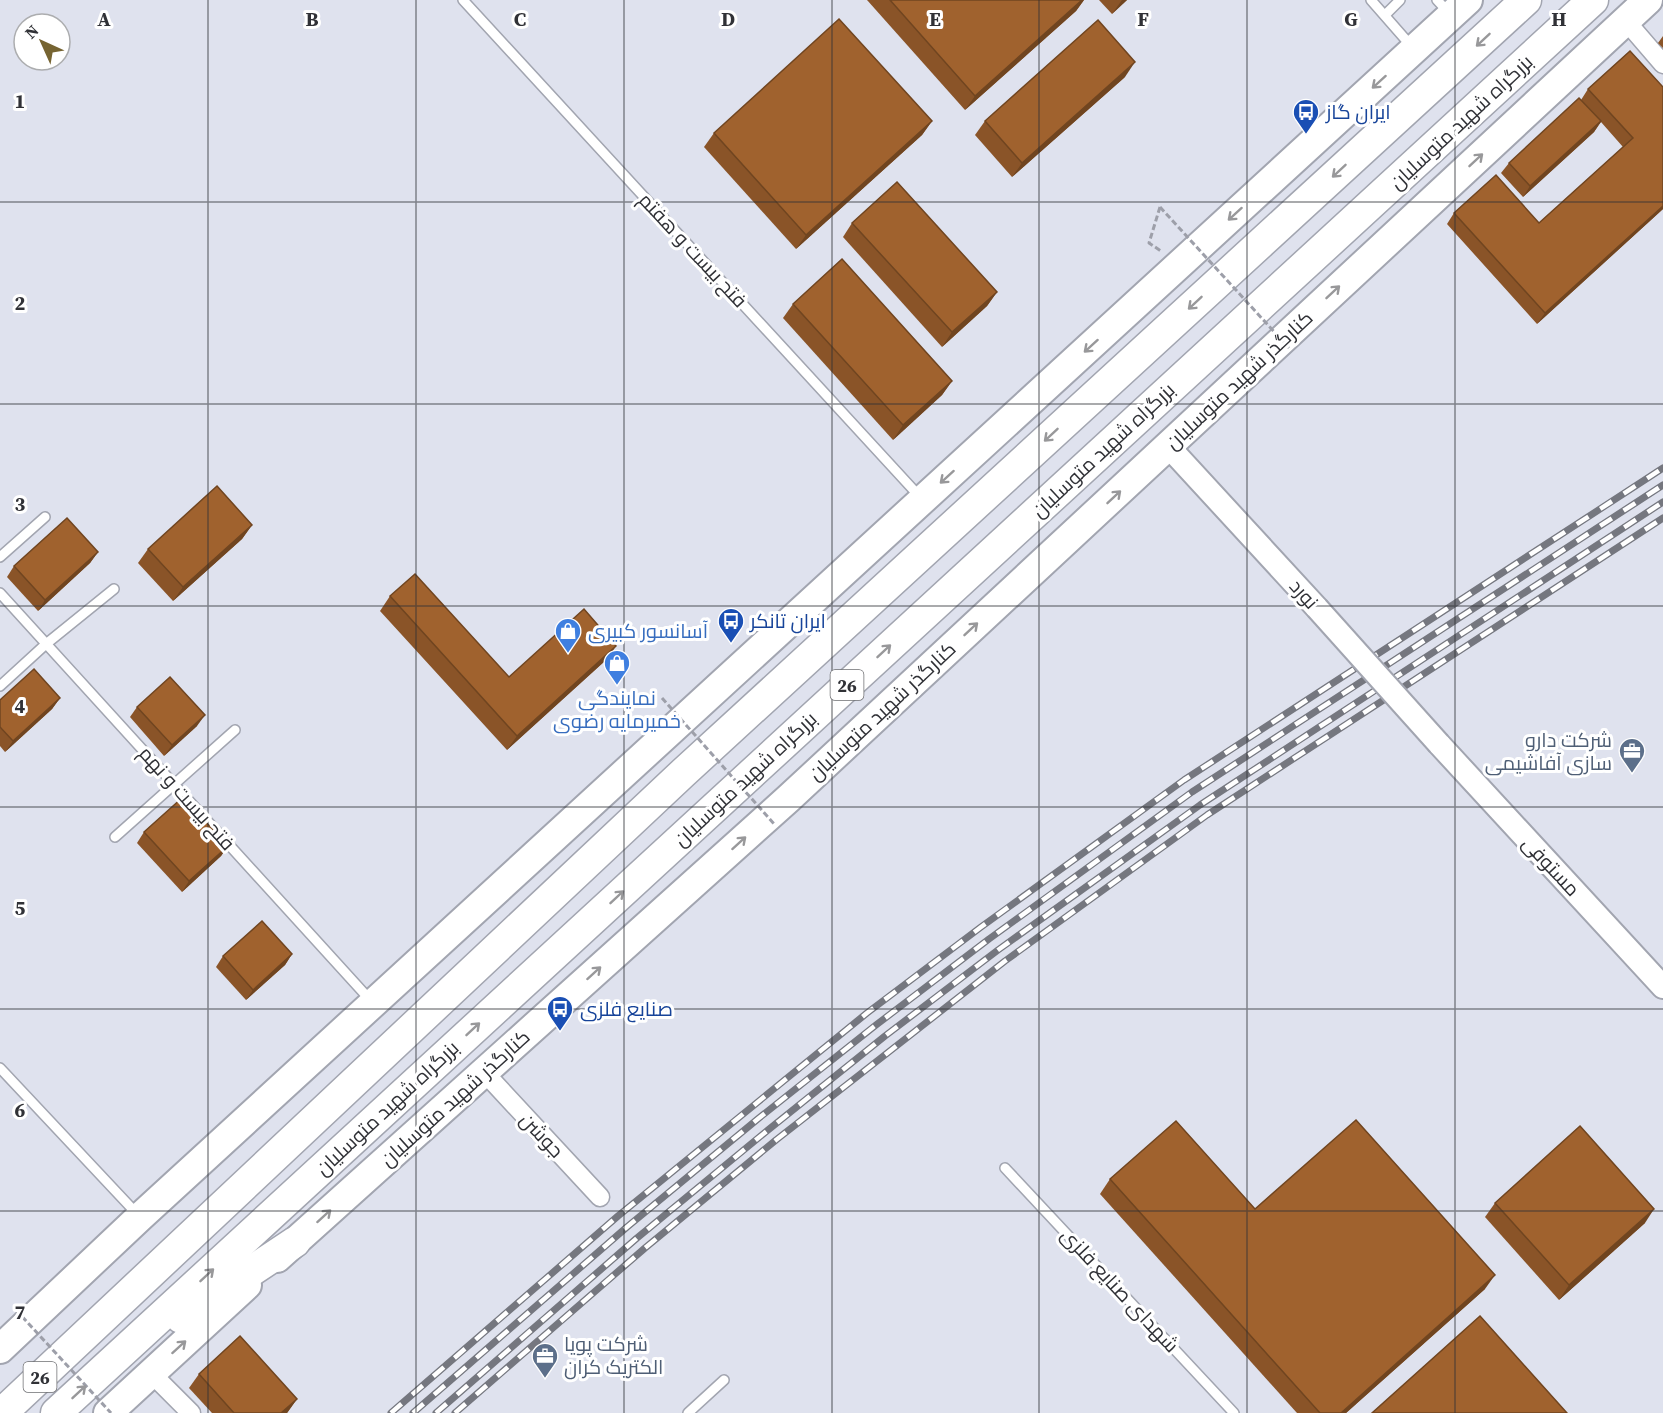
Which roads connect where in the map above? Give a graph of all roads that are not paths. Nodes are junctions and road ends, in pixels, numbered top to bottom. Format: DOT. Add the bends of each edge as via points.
graph roads {
  1 [pos="463,0"];
  2 [pos="1371,0"];
  3 [pos="1400,0"];
  4 [pos="1526,0"];
  5 [pos="1593,0"];
  6 [pos="1648,0"];
  7 [pos="1452,5"];
  8 [pos="1385,15"];
  9 [pos="1626,21"];
  10 [pos="1414,49"];
  11 [pos="1663,64"];
  12 [pos="1168,446"];
  13 [pos="923,500"];
  14 [pos="45,517"];
  15 [pos="0,557"];
  16 [pos="114,589"];
  17 [pos="0,593"];
  18 [pos="46,644"];
  19 [pos="0,686"];
  20 [pos="235,730"];
  21 [pos="1439,744"];
  22 [pos="174,784"];
  23 [pos="115,837"];
  24 [pos="1663,987"];
  25 [pos="373,1004"];
  26 [pos="0,1068"];
  27 [pos="484,1072"];
  28 [pos="1005,1168"];
  29 [pos="600,1197"];
  30 [pos="140,1217"];
  31 [pos="295,1242"];
  32 [pos="0,1349"];
  33 [pos="102,1371"];
  34 [pos="151,1372"];
  35 [pos="724,1380"];
  36 [pos="2,1413"];
  37 [pos="56,1413"];
  38 [pos="110,1413"];
  39 [pos="191,1413"];
  40 [pos="688,1413"];
  41 [pos="1234,1413"];
  1 -- 13 [label="lane, فتح بیست و هفتم"];
  2 -- 8 [label="lane"];
  3 -- 8 [label="lane"];
  4 -- 36 [label="highway, بزرگراه شهید متوسلیان / 26, one-way" via="692,765"];
  33 -- 5 [label="highway, بزرگراه شهید متوسلیان / 26, one-way"];
  6 -- 9 [label="main road, کنارگذر شهید متوسلیان"];
  7 -- 10 [label="main road"];
  8 -- 10 [label="lane"];
  9 -- 11 [label="street"];
  12 -- 9 [label="main road, کنارگذر شهید متوسلیان, one-way"];
  10 -- 13 [label="main road, one-way"];
  12 -- 21 [label="street, نورد, bridge"];
  27 -- 12 [label="main road, کنارگذر شهید متوسلیان, one-way" via="798,790"];
  13 -- 25 [label="main road"];
  14 -- 15 [label="lane"];
  16 -- 18 [label="lane"];
  17 -- 18 [label="lane, فتح بیست و نهم"];
  18 -- 19 [label="lane"];
  18 -- 22 [label="lane, فتح بیست و نهم"];
  20 -- 22 [label="lane"];
  21 -- 24 [label="street, مستوفی"];
  22 -- 23 [label="lane"];
  22 -- 25 [label="lane, فتح بیست و نهم"];
  25 -- 30 [label="main road"];
  26 -- 30 [label="lane"];
  27 -- 29 [label="street, جوشن"];
  31 -- 27 [label="main road, کنارگذر شهید متوسلیان, one-way"];
  28 -- 41 [label="lane, شهدای صنایع فلزی"];
  30 -- 32 [label="main road"];
  31 -- 33 [label="highway"];
  34 -- 31 [label="main road, کنارگذر شهید متوسلیان, one-way"];
  37 -- 33 [label="highway, بزرگراه شهید متوسلیان / 26, one-way"];
  34 -- 38 [label="main road, کنارگذر شهید متوسلیان"];
  34 -- 39 [label="street"];
  35 -- 40 [label="lane"];
}
